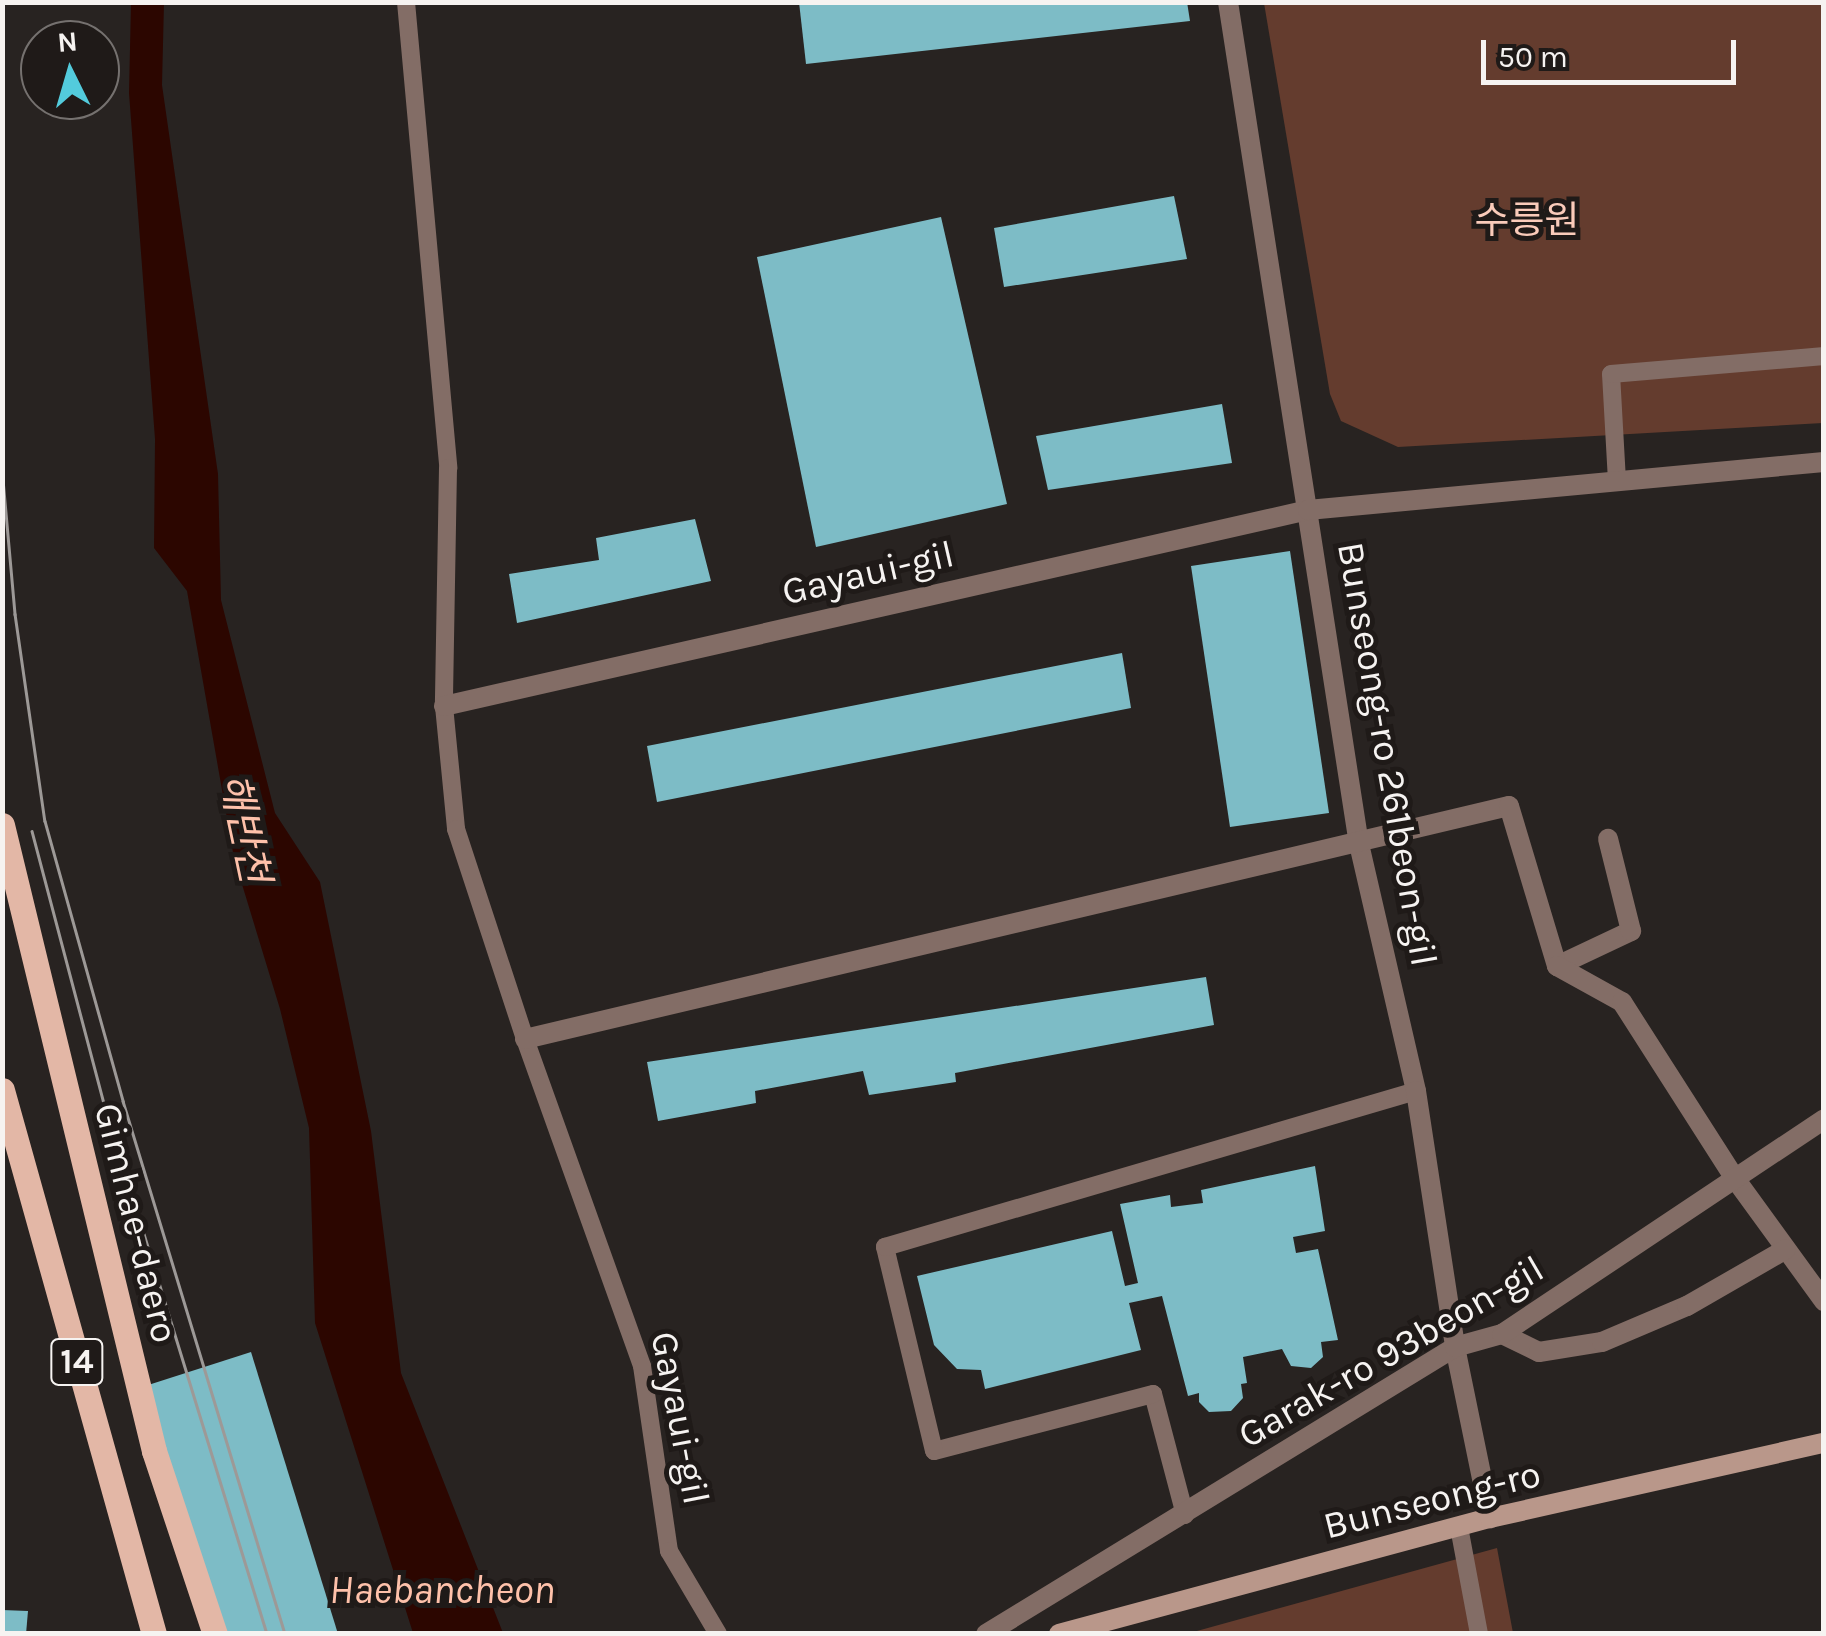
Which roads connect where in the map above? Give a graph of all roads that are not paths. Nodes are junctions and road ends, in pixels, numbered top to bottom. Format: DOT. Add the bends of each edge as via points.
graph roads {
  1 [pos="406,2"];
  2 [pos="1228,2"];
  3 [pos="1824,356"];
  4 [pos="1824,462"];
  5 [pos="1617,481"];
  6 [pos="1308,510"];
  7 [pos="444,706"];
  8 [pos="2,825"];
  9 [pos="1608,839"];
  10 [pos="1360,844"];
  11 [pos="1557,966"];
  12 [pos="525,1040"];
  13 [pos="2,1090"];
  14 [pos="1416,1091"];
  15 [pos="1824,1119"];
  16 [pos="1736,1180"];
  17 [pos="1786,1249"];
  18 [pos="1824,1300"];
  19 [pos="1502,1334"];
  20 [pos="1455,1347"];
  21 [pos="1824,1442"];
  22 [pos="1185,1514"];
  23 [pos="1490,1518"];
  24 [pos="1459,1527"];
  25 [pos="154,1634"];
  26 [pos="215,1634"];
  27 [pos="718,1634"];
  28 [pos="986,1634"];
  29 [pos="1059,1634"];
  30 [pos="1479,1634"];
  1 -- 7 [label="lane, Gayaui-gil" via="448,468"];
  2 -- 6 [label="street"];
  3 -- 5 [label="lane" via="1611,374"];
  4 -- 5 [label="street, Bunseong-ro 261beon-gil"];
  5 -- 6 [label="street, Bunseong-ro 261beon-gil"];
  6 -- 7 [label="street, Gayaui-gil"];
  6 -- 10 [label="street, Bunseong-ro 261beon-gil"];
  7 -- 12 [label="lane, Gayaui-gil" via="456,829"];
  8 -- 26 [label="main road, Gimhae-daero" via="154,1451"];
  9 -- 11 [label="street" via="1632,931"];
  10 -- 11 [label="street" via="1509,806"];
  10 -- 12 [label="street"];
  10 -- 14 [label="street, Bunseong-ro 261beon-gil"];
  11 -- 16 [label="street" via="1622,1002"];
  12 -- 27 [label="lane, Gayaui-gil" via="642,1366 670,1551"];
  13 -- 25 [label="main road, 14"];
  14 -- 20 [label="street, Bunseong-ro 261beon-gil"];
  14 -- 22 [label="lane" via="885,1247 934,1451 1153,1394"];
  15 -- 16 [label="street, Garak-ro 93beon-gil"];
  16 -- 17 [label="street"];
  16 -- 19 [label="street, Garak-ro 93beon-gil"];
  17 -- 18 [label="street"];
  17 -- 19 [label="street" via="1686,1306 1602,1342 1539,1352"];
  19 -- 20 [label="street, Garak-ro 93beon-gil"];
  20 -- 22 [label="street, Garak-ro 93beon-gil"];
  20 -- 23 [label="street, Bunseong-ro 261beon-gil"];
  21 -- 23 [label="main road, Bunseong-ro"];
  22 -- 28 [label="street, Garak-ro 93beon-gil"];
  23 -- 24 [label="main road, Bunseong-ro"];
  24 -- 29 [label="main road, Bunseong-ro"];
  24 -- 30 [label="lane"];
}
